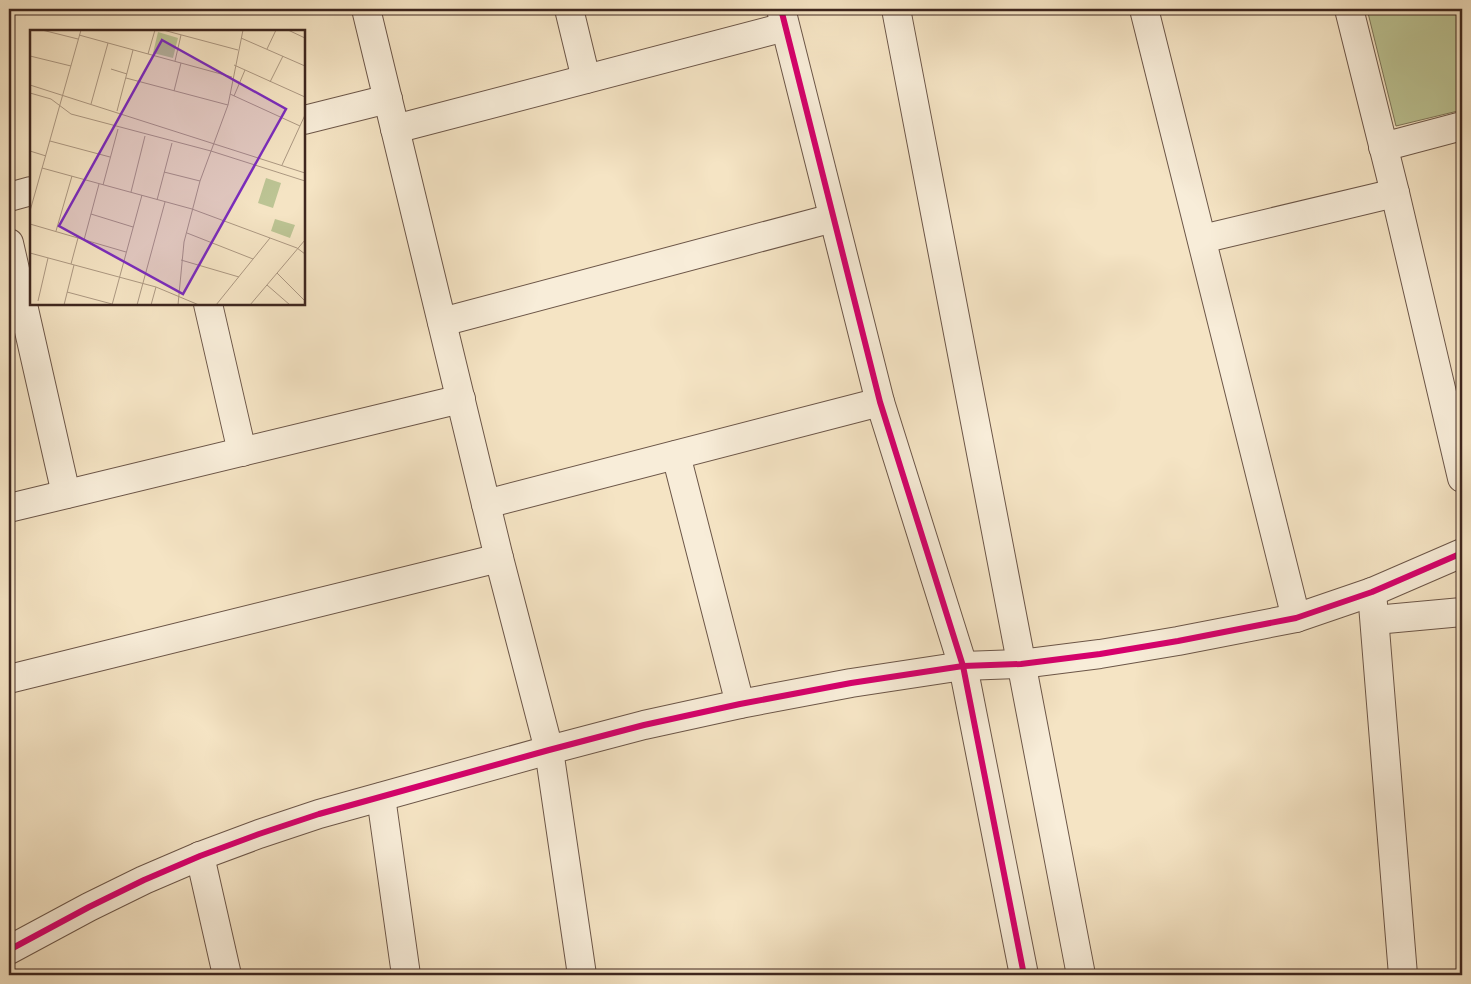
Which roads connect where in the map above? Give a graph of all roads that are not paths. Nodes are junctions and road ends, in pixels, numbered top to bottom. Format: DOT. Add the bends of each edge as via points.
graph roads {
  1 [pos="366,9"];
  2 [pos="569,9"];
  3 [pos="896,9"];
  4 [pos="1144,9"];
  5 [pos="1349,9"];
  6 [pos="783,18"];
  7 [pos="586,79"];
  8 [pos="388,99"];
  9 [pos="305,120"];
  10 [pos="1462,126"];
  11 [pos="395,129"];
  12 [pos="1383,147"];
  13 [pos="30,191"];
  14 [pos="1395,193"];
  15 [pos="9,197"];
  16 [pos="834,218"];
  17 [pos="1202,239"];
  18 [pos="9,243"];
  19 [pos="208,305"];
  20 [pos="442,322"];
  21 [pos="460,399"];
  22 [pos="880,402"];
  23 [pos="242,452"];
  24 [pos="676,455"];
  25 [pos="1462,478"];
  26 [pos="66,494"];
  27 [pos="486,504"];
  28 [pos="9,508"];
  29 [pos="1462,553"];
  30 [pos="499,558"];
  31 [pos="1372,592"];
  32 [pos="1462,612"];
  33 [pos="1296,618"];
  34 [pos="1375,620"];
  35 [pos="1021,664"];
  36 [pos="963,666"];
  37 [pos="9,678"];
  38 [pos="740,704"];
  39 [pos="549,750"];
  40 [pos="380,797"];
  41 [pos="200,856"];
  42 [pos="9,950"];
  43 [pos="227,975"];
  44 [pos="406,975"];
  45 [pos="582,975"];
  46 [pos="1024,975"];
  47 [pos="1081,975"];
  48 [pos="1403,975"];
  1 -- 8 [label="street"];
  2 -- 7 [label="street"];
  3 -- 35 [label="street"];
  4 -- 17 [label="street"];
  5 -- 12 [label="street"];
  6 -- 7 [label="street"];
  6 -- 16 [label="street"];
  7 -- 11 [label="street"];
  8 -- 9 [label="street"];
  8 -- 11 [label="street"];
  10 -- 12 [label="street"];
  11 -- 20 [label="street"];
  12 -- 14 [label="street"];
  13 -- 15 [label="street"];
  14 -- 17 [label="street"];
  14 -- 25 [label="street"];
  16 -- 20 [label="street"];
  16 -- 22 [label="street"];
  17 -- 33 [label="street"];
  18 -- 26 [label="street"];
  19 -- 23 [label="street"];
  20 -- 21 [label="street"];
  21 -- 23 [label="street"];
  21 -- 27 [label="street"];
  22 -- 24 [label="street"];
  22 -- 36 [label="street"];
  23 -- 26 [label="street"];
  24 -- 27 [label="street"];
  24 -- 38 [label="street"];
  26 -- 28 [label="street"];
  27 -- 30 [label="street"];
  29 -- 31 [label="street"];
  30 -- 37 [label="street"];
  30 -- 39 [label="street"];
  31 -- 33 [label="street"];
  31 -- 34 [label="street"];
  32 -- 34 [label="street"];
  33 -- 35 [label="street" via="1178,641"];
  34 -- 48 [label="street"];
  35 -- 36 [label="street"];
  35 -- 47 [label="street"];
  36 -- 38 [label="street"];
  36 -- 46 [label="street"];
  38 -- 39 [label="street"];
  39 -- 40 [label="street"];
  39 -- 45 [label="street"];
  40 -- 41 [label="street"];
  40 -- 44 [label="street"];
  41 -- 42 [label="street" via="89,907"];
  41 -- 43 [label="street"];
}
